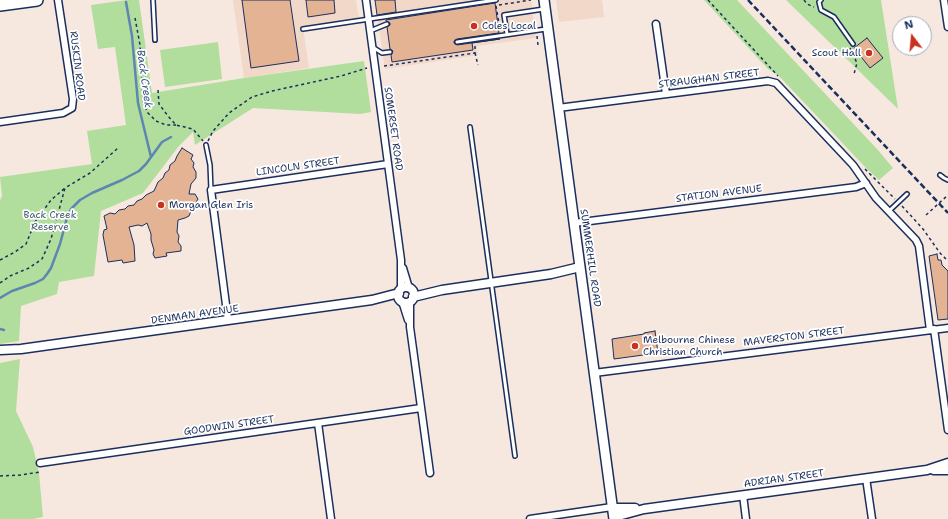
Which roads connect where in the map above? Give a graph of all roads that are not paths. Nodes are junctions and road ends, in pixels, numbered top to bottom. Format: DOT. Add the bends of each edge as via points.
graph roads {
  1 [pos="37,0"];
  2 [pos="58,0"];
  3 [pos="153,0"];
  4 [pos="366,0"];
  5 [pos="496,0"];
  6 [pos="821,0"];
  7 [pos="944,0"];
  8 [pos="23,1"];
  9 [pos="0,5"];
  10 [pos="544,5"];
  11 [pos="368,20"];
  12 [pos="386,24"];
  13 [pos="656,24"];
  14 [pos="948,27"];
  15 [pos="548,28"];
  16 [pos="303,29"];
  17 [pos="370,31"];
  18 [pos="507,34"];
  19 [pos="155,40"];
  20 [pos="457,42"];
  21 [pos="853,44"];
  22 [pos="372,47"];
  23 [pos="390,52"];
  24 [pos="666,94"];
  25 [pos="558,108"];
  26 [pos="0,122"];
  27 [pos="470,127"];
  28 [pos="206,145"];
  29 [pos="388,164"];
  30 [pos="940,175"];
  31 [pos="948,180"];
  32 [pos="866,183"];
  33 [pos="211,190"];
  34 [pos="907,194"];
  35 [pos="889,211"];
  36 [pos="574,223"];
  37 [pos="580,270"];
  38 [pos="491,283"];
  39 [pos="406,295"];
  40 [pos="228,320"];
  41 [pos="948,328"];
  42 [pos="932,330"];
  43 [pos="21,349"];
  44 [pos="0,350"];
  45 [pos="0,356"];
  46 [pos="594,373"];
  47 [pos="421,408"];
  48 [pos="318,423"];
  49 [pos="948,430"];
  50 [pos="515,456"];
  51 [pos="948,462"];
  52 [pos="40,463"];
  53 [pos="927,470"];
  54 [pos="948,470"];
  55 [pos="430,473"];
  56 [pos="866,478"];
  57 [pos="743,495"];
  58 [pos="613,513"];
  59 [pos="331,519"];
  60 [pos="530,519"];
  61 [pos="746,519"];
  62 [pos="872,519"];
  1 -- 8 [label="highway"];
  2 -- 26 [label="street, RUSKIN ROAD" via="73,99 72,108 63,113"];
  3 -- 19 [label="lane"];
  4 -- 11 [label="street, SOMERSET ROAD"];
  5 -- 11 [label="lane"];
  6 -- 21 [label="lane" via="821,10 834,17"];
  7 -- 14 [label="street"];
  8 -- 9 [label="highway"];
  10 -- 15 [label="main road, SUMMERHILL ROAD"];
  10 -- 18 [label="lane" via="504,14"];
  11 -- 16 [label="lane"];
  11 -- 17 [label="street, SOMERSET ROAD"];
  12 -- 17 [label="lane"];
  13 -- 24 [label="street"];
  15 -- 18 [label="lane"];
  15 -- 25 [label="main road, SUMMERHILL ROAD"];
  17 -- 22 [label="street, SOMERSET ROAD"];
  18 -- 20 [label="lane"];
  22 -- 23 [label="lane" via="382,53"];
  22 -- 29 [label="street, SOMERSET ROAD"];
  24 -- 25 [label="street, STRAUGHAN STREET"];
  24 -- 32 [label="street, STRAUGHAN STREET" via="774,82 853,165"];
  25 -- 36 [label="main road, SUMMERHILL ROAD"];
  27 -- 38 [label="lane"];
  28 -- 33 [label="lane"];
  29 -- 33 [label="street, LINCOLN STREET"];
  29 -- 39 [label="street, SOMERSET ROAD"];
  30 -- 31 [label="lane"];
  32 -- 35 [label="street"];
  32 -- 36 [label="street, STATION AVENUE" via="856,187"];
  33 -- 40 [label="street"];
  34 -- 35 [label="lane"];
  35 -- 42 [label="street" via="918,243"];
  36 -- 37 [label="main road, SUMMERHILL ROAD"];
  37 -- 38 [label="street, DENMAN AVENUE"];
  37 -- 46 [label="main road, SUMMERHILL ROAD"];
  38 -- 39 [label="street, DENMAN AVENUE"];
  38 -- 50 [label="lane"];
  39 -- 40 [label="street, DENMAN AVENUE"];
  39 -- 47 [label="street, SOMERSET ROAD"];
  40 -- 43 [label="street, DENMAN AVENUE"];
  41 -- 42 [label="street, MAVERSTON STREET"];
  42 -- 46 [label="street, MAVERSTON STREET"];
  42 -- 49 [label="street"];
  43 -- 44 [label="street, DENMAN AVENUE"];
  43 -- 45 [label="street, DENMAN AVENUE"];
  46 -- 58 [label="main road, SUMMERHILL ROAD"];
  47 -- 48 [label="street, GOODWIN STREET"];
  47 -- 55 [label="street, SOMERSET ROAD"];
  48 -- 52 [label="street, GOODWIN STREET"];
  48 -- 59 [label="street"];
  51 -- 53 [label="street, ADRIAN STREET"];
  53 -- 54 [label="street, ADRIAN STREET"];
  53 -- 56 [label="street, ADRIAN STREET"];
  56 -- 57 [label="street, ADRIAN STREET"];
  56 -- 62 [label="street"];
  57 -- 58 [label="street, ADRIAN STREET"];
  57 -- 61 [label="street"];
  58 -- 60 [label="street"];
}
